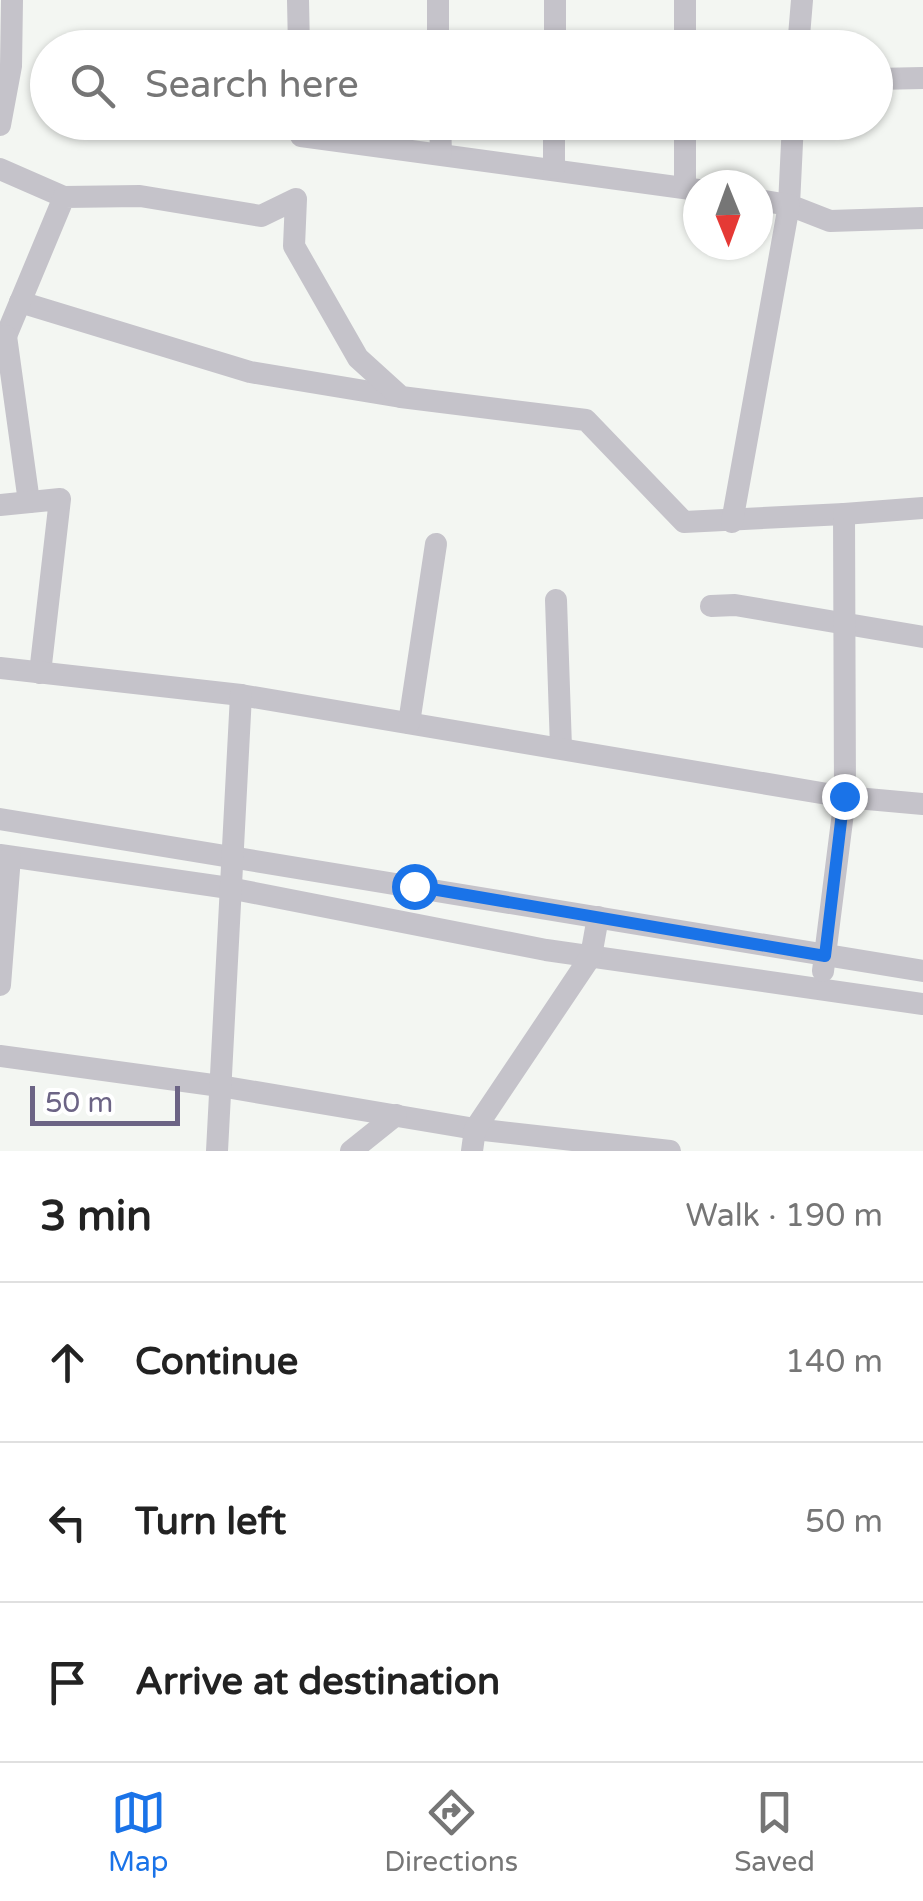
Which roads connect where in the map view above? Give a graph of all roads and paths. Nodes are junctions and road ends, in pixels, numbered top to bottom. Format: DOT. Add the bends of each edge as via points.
graph roads {
  1 [pos="12,0"];
  2 [pos="298,0"];
  3 [pos="438,0"];
  4 [pos="554,0"];
  5 [pos="685,0"];
  6 [pos="802,0"];
  7 [pos="299,30"];
  8 [pos="438,30"];
  9 [pos="554,30"];
  10 [pos="685,30"];
  11 [pos="800,30"];
  12 [pos="923,78"];
  13 [pos="893,79"];
  14 [pos="0,125"];
  15 [pos="333,140"];
  16 [pos="441,140"];
  17 [pos="554,140"];
  18 [pos="687,140"];
  19 [pos="792,140"];
  20 [pos="441,154"];
  21 [pos="554,168"];
  22 [pos="0,169"];
  23 [pos="689,170"];
  24 [pos="683,187"];
  25 [pos="64,197"];
  26 [pos="773,203"];
  27 [pos="789,206"];
  28 [pos="923,218"];
  29 [pos="20,302"];
  30 [pos="3,336"];
  31 [pos="401,397"];
  32 [pos="29,502"];
  33 [pos="0,505"];
  34 [pos="923,508"];
  35 [pos="844,514"];
  36 [pos="732,522"];
  37 [pos="436,544"];
  38 [pos="556,600"];
  39 [pos="711,606"];
  40 [pos="846,624"];
  41 [pos="923,637"];
  42 [pos="0,668"];
  43 [pos="40,673"];
  44 [pos="240,696"];
  45 [pos="409,724"];
  46 [pos="561,748"];
  47 [pos="844,796"];
  48 [pos="923,804"];
  49 [pos="0,819"];
  50 [pos="231,855"];
  51 [pos="5,856"];
  52 [pos="229,888"];
  53 [pos="598,917"];
  54 [pos="592,956"];
  55 [pos="825,956"];
  56 [pos="923,971"];
  57 [pos="0,984"];
  58 [pos="821,989"];
  59 [pos="923,1004"];
  60 [pos="0,1056"];
  61 [pos="220,1086"];
  62 [pos="396,1116"];
  63 [pos="473,1140"];
  64 [pos="217,1151"];
  65 [pos="351,1151"];
  66 [pos="670,1151"];
  1 -- 14 [label="street" via="11,66"];
  2 -- 7 [label="street"];
  3 -- 8 [label="street"];
  4 -- 9 [label="street"];
  5 -- 10 [label="street"];
  6 -- 11 [label="street"];
  12 -- 13 [label="street"];
  15 -- 20 [label="street"];
  16 -- 20 [label="street"];
  17 -- 21 [label="street"];
  18 -- 23 [label="street"];
  19 -- 27 [label="street"];
  20 -- 21 [label="street"];
  21 -- 24 [label="street"];
  22 -- 25 [label="street"];
  25 -- 29 [label="street"];
  25 -- 31 [label="street" via="140,196 262,216 296,199 294,246 302,262 358,358"];
  26 -- 27 [label="street"];
  27 -- 28 [label="street" via="830,221"];
  27 -- 36 [label="street"];
  29 -- 30 [label="street"];
  29 -- 31 [label="street" via="250,372"];
  30 -- 32 [label="street"];
  31 -- 36 [label="street" via="586,420 684,522"];
  32 -- 33 [label="street"];
  32 -- 43 [label="street" via="60,499"];
  34 -- 35 [label="street"];
  35 -- 36 [label="street"];
  35 -- 40 [label="street"];
  37 -- 45 [label="street"];
  38 -- 46 [label="street"];
  39 -- 40 [label="street"];
  40 -- 41 [label="street"];
  40 -- 47 [label="street"];
  42 -- 43 [label="street"];
  43 -- 44 [label="street"];
  44 -- 45 [label="street"];
  44 -- 50 [label="street"];
  45 -- 46 [label="street"];
  46 -- 47 [label="street"];
  47 -- 48 [label="street"];
  47 -- 55 [label="street"];
  49 -- 50 [label="street"];
  50 -- 52 [label="street"];
  50 -- 53 [label="street"];
  51 -- 52 [label="street"];
  51 -- 57 [label="street"];
  52 -- 54 [label="street"];
  52 -- 61 [label="street"];
  53 -- 54 [label="street"];
  53 -- 55 [label="street"];
  54 -- 58 [label="street"];
  54 -- 63 [label="street"];
  55 -- 56 [label="street"];
  55 -- 58 [label="street"];
  58 -- 59 [label="street"];
  60 -- 61 [label="street"];
  61 -- 62 [label="street"];
  61 -- 64 [label="street"];
  62 -- 63 [label="street"];
  62 -- 65 [label="street"];
  63 -- 66 [label="street"];
}
